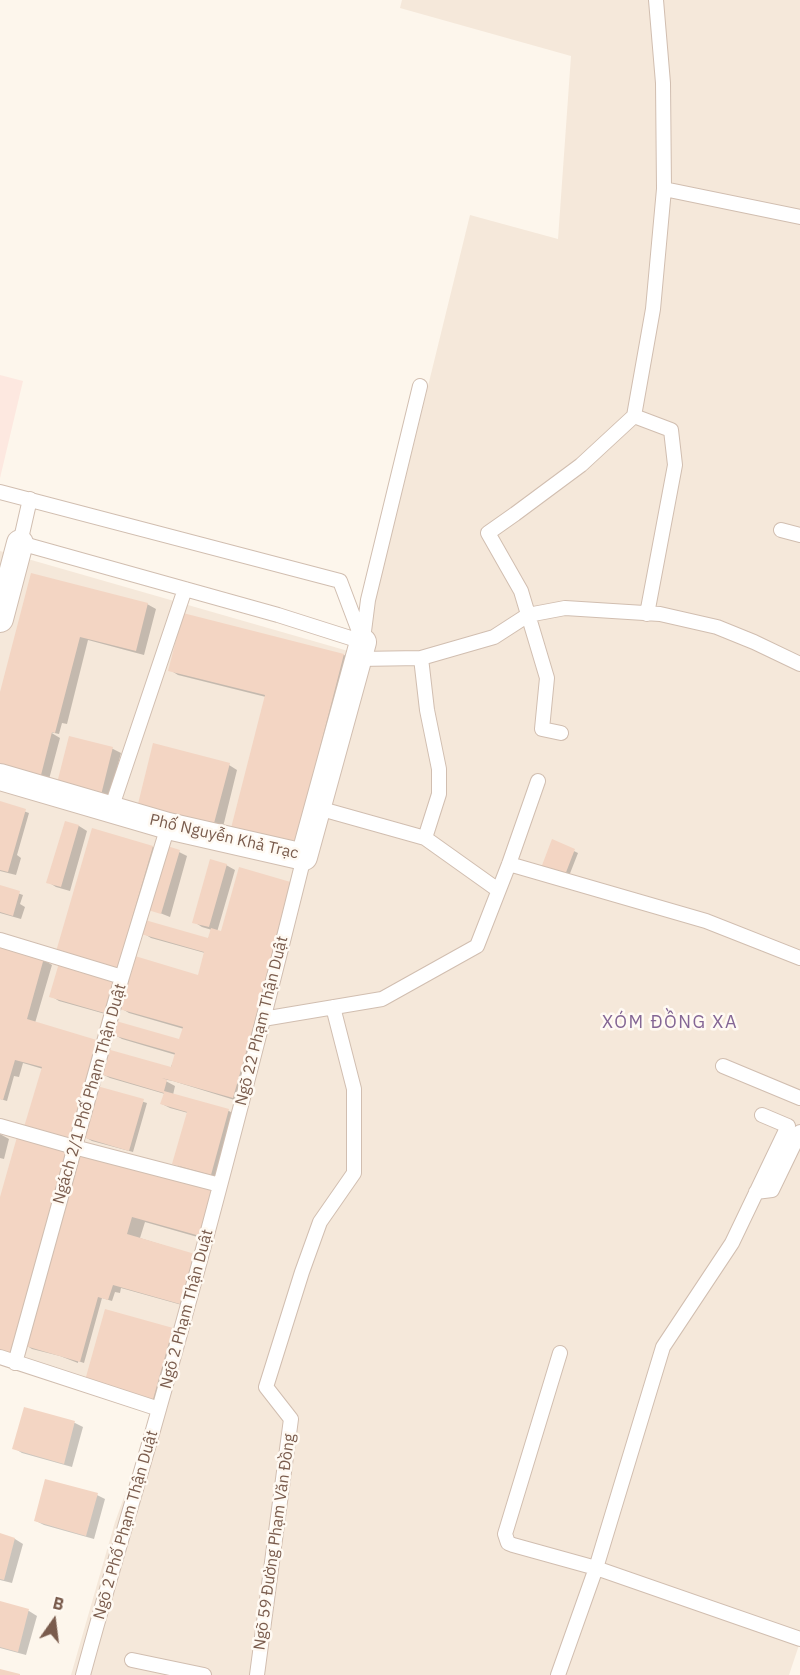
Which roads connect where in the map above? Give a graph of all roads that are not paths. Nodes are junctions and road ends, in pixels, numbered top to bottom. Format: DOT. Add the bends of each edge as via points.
graph roads {
  1 [pos="656,0"];
  2 [pos="664,189"];
  3 [pos="800,217"];
  4 [pos="420,386"];
  5 [pos="634,416"];
  6 [pos="0,492"];
  7 [pos="30,499"];
  8 [pos="781,530"];
  9 [pos="800,535"];
  10 [pos="20,543"];
  11 [pos="185,589"];
  12 [pos="647,614"];
  13 [pos="528,615"];
  14 [pos="0,619"];
  15 [pos="360,650"];
  16 [pos="421,658"];
  17 [pos="800,664"];
  18 [pos="561,733"];
  19 [pos="0,777"];
  20 [pos="538,781"];
  21 [pos="318,808"];
  22 [pos="111,809"];
  23 [pos="168,826"];
  24 [pos="425,838"];
  25 [pos="304,857"];
  26 [pos="509,864"];
  27 [pos="498,890"];
  28 [pos="0,940"];
  29 [pos="800,958"];
  30 [pos="122,977"];
  31 [pos="333,1007"];
  32 [pos="263,1019"];
  33 [pos="723,1066"];
  34 [pos="800,1098"];
  35 [pos="762,1115"];
  36 [pos="0,1126"];
  37 [pos="800,1132"];
  38 [pos="74,1147"];
  39 [pos="220,1185"];
  40 [pos="756,1192"];
  41 [pos="560,1353"];
  42 [pos="0,1357"];
  43 [pos="15,1363"];
  44 [pos="159,1409"];
  45 [pos="596,1568"];
  46 [pos="800,1639"];
  47 [pos="132,1660"];
  48 [pos="83,1675"];
  49 [pos="204,1675"];
  50 [pos="257,1675"];
  51 [pos="558,1675"];
  1 -- 2 [label="lane" via="663,83"];
  2 -- 3 [label="lane"];
  2 -- 5 [label="lane" via="653,309"];
  4 -- 15 [label="lane" via="368,600"];
  5 -- 12 [label="lane" via="671,430 675,465"];
  5 -- 13 [label="lane" via="581,465 488,533 520,591"];
  6 -- 7 [label="lane"];
  7 -- 10 [label="lane"];
  7 -- 15 [label="lane" via="340,581"];
  8 -- 9 [label="lane"];
  10 -- 11 [label="lane"];
  10 -- 14 [label="street"];
  11 -- 15 [label="lane" via="300,621"];
  11 -- 22 [label="lane"];
  12 -- 13 [label="lane" via="565,608"];
  12 -- 17 [label="lane" via="717,627"];
  13 -- 16 [label="lane" via="494,637"];
  13 -- 18 [label="lane" via="547,678 542,729"];
  15 -- 16 [label="lane"];
  15 -- 21 [label="street, Phố Nguyễn Khả Trạc"];
  16 -- 24 [label="lane" via="439,769 439,794"];
  19 -- 22 [label="street, Phố Nguyễn Khả Trạc"];
  20 -- 26 [label="lane"];
  21 -- 24 [label="lane"];
  21 -- 25 [label="street, Phố Nguyễn Khả Trạc"];
  22 -- 23 [label="street, Phố Nguyễn Khả Trạc"];
  23 -- 25 [label="street, Phố Nguyễn Khả Trạc"];
  23 -- 30 [label="lane, Ngách 2/1 Phố Phạm Thận Duật"];
  24 -- 27 [label="lane"];
  25 -- 32 [label="lane, Ngõ 22 Phạm Thận Duật"];
  26 -- 27 [label="lane"];
  26 -- 29 [label="lane" via="706,921"];
  27 -- 31 [label="lane" via="477,946 382,999"];
  28 -- 30 [label="lane"];
  30 -- 38 [label="lane, Ngách 2/1 Phố Phạm Thận Duật"];
  31 -- 32 [label="lane"];
  31 -- 50 [label="lane, Ngõ 59 Đường Phạm Văn Đồng" via="354,1089 354,1173 320,1222 266,1387 291,1419"];
  32 -- 39 [label="lane, Ngõ 22 Phạm Thận Duật"];
  33 -- 34 [label="lane"];
  35 -- 40 [label="lane" via="788,1126"];
  36 -- 38 [label="lane"];
  37 -- 40 [label="lane" via="772,1190"];
  38 -- 39 [label="lane"];
  38 -- 43 [label="lane, Ngách 2/1 Phố Phạm Thận Duật"];
  39 -- 44 [label="lane, Ngõ 2 Phạm Thận Duật"];
  40 -- 45 [label="lane" via="732,1243 663,1347"];
  41 -- 45 [label="lane" via="505,1537 513,1545"];
  42 -- 43 [label="lane, Ngõ 2 Phạm Thận Duật"];
  43 -- 44 [label="lane, Ngõ 2 Phạm Thận Duật"];
  44 -- 48 [label="lane, Ngõ 2 Phố Phạm Thận Duật"];
  45 -- 46 [label="lane"];
  45 -- 51 [label="lane"];
  47 -- 49 [label="lane"];
}
